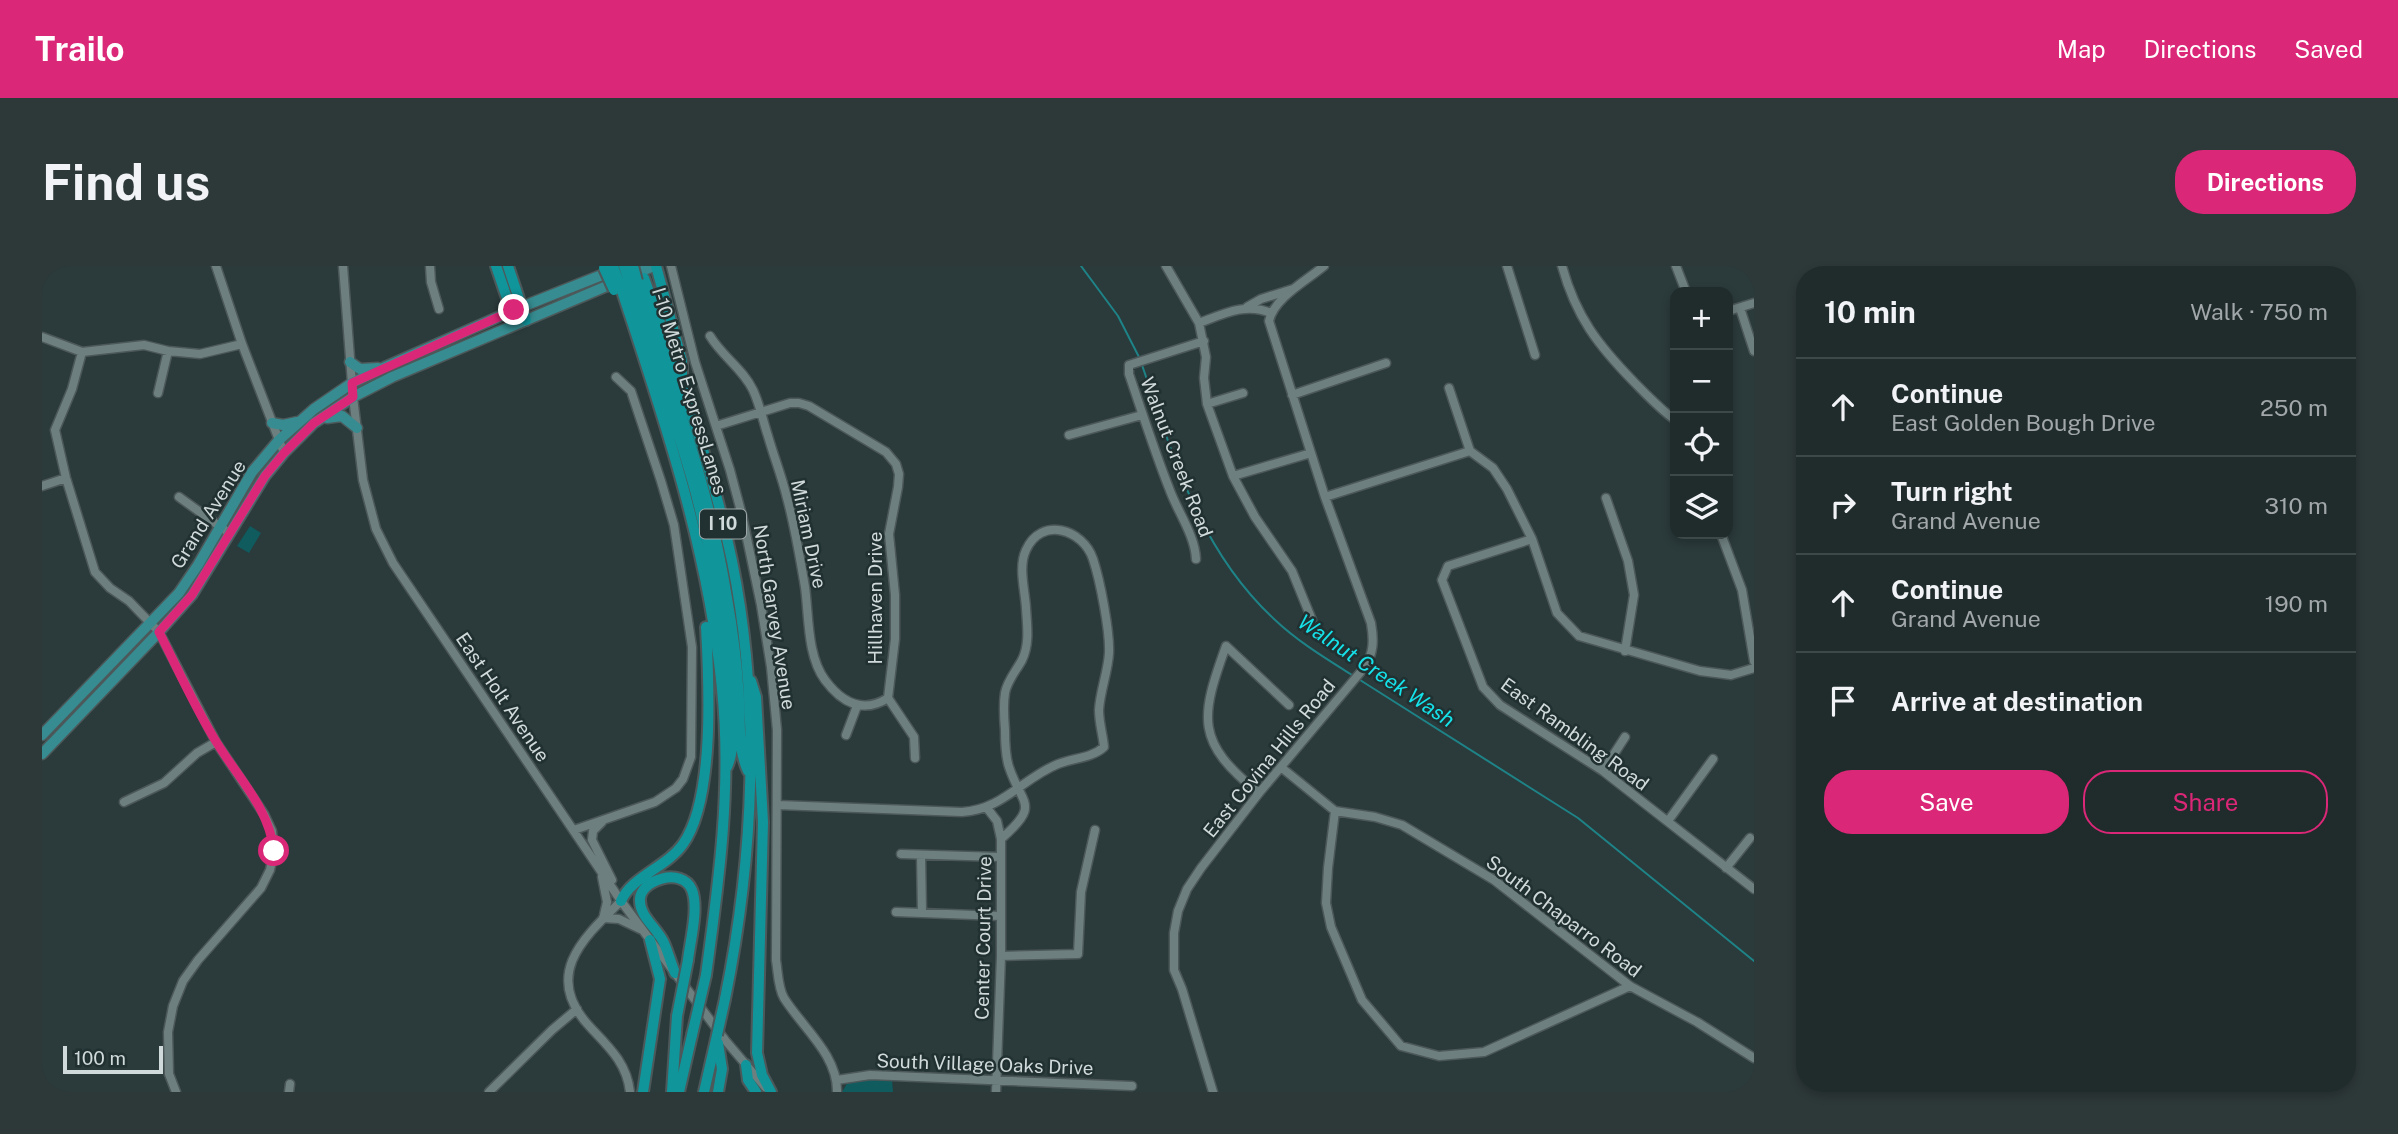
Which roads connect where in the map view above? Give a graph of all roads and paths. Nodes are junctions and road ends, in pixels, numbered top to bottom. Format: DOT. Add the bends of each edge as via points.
graph roads {
  1 [pos="216,266"];
  2 [pos="343,266"];
  3 [pos="430,266"];
  4 [pos="496,266"];
  5 [pos="508,266"];
  6 [pos="624,266"];
  7 [pos="633,266"];
  8 [pos="640,266"];
  9 [pos="1166,266"];
  10 [pos="1324,266"];
  11 [pos="1507,266"];
  12 [pos="1562,266"];
  13 [pos="1676,266"];
  14 [pos="607,267"];
  15 [pos="671,267"];
  16 [pos="656,269"];
  17 [pos="629,284"];
  18 [pos="1684,287"];
  19 [pos="1297,288"];
  20 [pos="1754,303"];
  21 [pos="1247,307"];
  22 [pos="1740,308"];
  23 [pos="439,309"];
  24 [pos="518,309"];
  25 [pos="1733,310"];
  26 [pos="1271,313"];
  27 [pos="526,320"];
  28 [pos="1199,323"];
  29 [pos="710,336"];
  30 [pos="42,337"];
  31 [pos="1204,341"];
  32 [pos="242,344"];
  33 [pos="168,351"];
  34 [pos="1754,351"];
  35 [pos="82,352"];
  36 [pos="1535,355"];
  37 [pos="350,362"];
  38 [pos="1386,363"];
  39 [pos="386,367"];
  40 [pos="616,377"];
  41 [pos="352,383"];
  42 [pos="682,387"];
  43 [pos="1449,388"];
  44 [pos="158,393"];
  45 [pos="1243,393"];
  46 [pos="1292,395"];
  47 [pos="353,397"];
  48 [pos="1207,404"];
  49 [pos="761,412"];
  50 [pos="1142,415"];
  51 [pos="1670,416"];
  52 [pos="301,421"];
  53 [pos="316,421"];
  54 [pos="272,423"];
  55 [pos="716,426"];
  56 [pos="356,428"];
  57 [pos="1069,435"];
  58 [pos="279,440"];
  59 [pos="1470,451"];
  60 [pos="284,453"];
  61 [pos="1311,453"];
  62 [pos="1233,476"];
  63 [pos="66,478"];
  64 [pos="42,486"];
  65 [pos="179,497"];
  66 [pos="1325,497"];
  67 [pos="1606,498"];
  68 [pos="220,526"];
  69 [pos="229,533"];
  70 [pos="1532,539"];
  71 [pos="1723,539"];
  72 [pos="1196,559"];
  73 [pos="704,575"];
  74 [pos="1312,620"];
  75 [pos="150,624"];
  76 [pos="159,632"];
  77 [pos="1625,651"];
  78 [pos="1754,661"];
  79 [pos="747,665"];
  80 [pos="1754,668"];
  81 [pos="888,698"];
  82 [pos="1289,705"];
  83 [pos="857,706"];
  84 [pos="42,735"];
  85 [pos="846,735"];
  86 [pos="1625,737"];
  87 [pos="216,742"];
  88 [pos="42,754"];
  89 [pos="915,758"];
  90 [pos="1713,759"];
  91 [pos="1282,768"];
  92 [pos="1604,771"];
  93 [pos="724,773"];
  94 [pos="749,774"];
  95 [pos="1018,786"];
  96 [pos="1259,793"];
  97 [pos="124,802"];
  98 [pos="778,805"];
  99 [pos="987,808"];
  100 [pos="1335,811"];
  101 [pos="607,818"];
  102 [pos="1668,821"];
  103 [pos="574,830"];
  104 [pos="1095,830"];
  105 [pos="1750,838"];
  106 [pos="1001,839"];
  107 [pos="901,854"];
  108 [pos="921,855"];
  109 [pos="1000,857"];
  110 [pos="1726,868"];
  111 [pos="600,869"];
  112 [pos="1754,889"];
  113 [pos="618,896"];
  114 [pos="896,912"];
  115 [pos="922,913"];
  116 [pos="1000,916"];
  117 [pos="603,918"];
  118 [pos="647,936"];
  119 [pos="1001,956"];
  120 [pos="675,973"];
  121 [pos="1630,986"];
  122 [pos="577,1009"];
  123 [pos="717,1035"];
  124 [pos="1754,1058"];
  125 [pos="746,1065"];
  126 [pos="837,1080"];
  127 [pos="996,1080"];
  128 [pos="1132,1086"];
  129 [pos="176,1092"];
  130 [pos="489,1092"];
  131 [pos="630,1092"];
  132 [pos="643,1092"];
  133 [pos="672,1092"];
  134 [pos="679,1092"];
  135 [pos="704,1092"];
  136 [pos="718,1092"];
  137 [pos="756,1092"];
  138 [pos="770,1092"];
  139 [pos="836,1092"];
  140 [pos="996,1092"];
  141 [pos="1213,1092"];
  1 -- 32 [label="street"];
  2 -- 37 [label="street, East Holt Avenue"];
  3 -- 23 [label="street"];
  4 -- 24 [label="highway" via="510,307"];
  5 -- 24 [label="highway"];
  6 -- 17 [label="highway, I-10 Metro ExpressLanes, bridge"];
  6 -- 24 [label="main road, Grand Avenue"];
  7 -- 17 [label="highway, I-10 Metro ExpressLanes, bridge"];
  8 -- 17 [label="highway, I 10"];
  9 -- 28 [label="street"];
  10 -- 19 [label="street"];
  11 -- 36 [label="street"];
  12 -- 51 [label="street" via="1582,317 1599,344"];
  13 -- 18 [label="street"];
  14 -- 17 [label="highway, bridge"];
  15 -- 55 [label="street, North Garvey Avenue"];
  16 -- 27 [label="main road, Grand Avenue"];
  16 -- 42 [label="highway" via="682,361"];
  17 -- 42 [label="highway, I 10"];
  17 -- 73 [label="highway, I 10" via="628,309"];
  17 -- 93 [label="highway, I-10 Metro ExpressLanes" via="683,451 711,560 731,710 732,756"];
  17 -- 94 [label="highway, I-10 Metro ExpressLanes" via="678,404 715,535 734,646 741,756"];
  19 -- 21 [label="street"];
  19 -- 26 [label="street"];
  20 -- 22 [label="street"];
  21 -- 26 [label="street"];
  21 -- 28 [label="street"];
  22 -- 25 [label="street"];
  22 -- 34 [label="street"];
  24 -- 27 [label="highway"];
  24 -- 39 [label="main road, Grand Avenue"];
  26 -- 46 [label="street, East Covina Hills Road" via="1271,332"];
  27 -- 47 [label="main road, Grand Avenue"];
  28 -- 31 [label="street"];
  29 -- 49 [label="street, Miriam Drive" via="746,379"];
  30 -- 35 [label="street"];
  31 -- 48 [label="street"];
  31 -- 50 [label="street, Walnut Creek Road" via="1137,361 1129,374"];
  32 -- 33 [label="street" via="200,354"];
  32 -- 54 [label="street"];
  33 -- 35 [label="street" via="144,345"];
  33 -- 44 [label="street"];
  35 -- 63 [label="street" via="55,430"];
  37 -- 39 [label="main road" via="360,369"];
  37 -- 41 [label="street, East Holt Avenue"];
  38 -- 46 [label="street"];
  39 -- 41 [label="main road, Grand Avenue"];
  40 -- 101 [label="street" via="631,391 674,526 692,647 693,727 691,757 676,788 655,802"];
  41 -- 47 [label="street, East Holt Avenue"];
  41 -- 52 [label="main road, Grand Avenue"];
  42 -- 79 [label="highway, I 10" via="732,562"];
  43 -- 59 [label="street"];
  45 -- 48 [label="street"];
  46 -- 61 [label="street, East Covina Hills Road"];
  47 -- 53 [label="main road, Grand Avenue"];
  47 -- 56 [label="street, East Holt Avenue"];
  48 -- 62 [label="street"];
  49 -- 55 [label="street, Hillhaven Drive"];
  49 -- 81 [label="street, Hillhaven Drive" via="799,403 886,452 896,464 898,487 889,534 895,639"];
  49 -- 83 [label="street, Miriam Drive" via="788,499 815,662 838,695"];
  50 -- 57 [label="street"];
  50 -- 72 [label="street, Walnut Creek Road"];
  52 -- 54 [label="main road"];
  52 -- 58 [label="main road, Grand Avenue"];
  53 -- 56 [label="main road" via="342,416"];
  53 -- 60 [label="main road, Grand Avenue"];
  54 -- 58 [label="street"];
  55 -- 98 [label="street, North Garvey Avenue" via="742,515 763,618 777,730"];
  56 -- 103 [label="street, East Holt Avenue" via="368,505 393,563"];
  58 -- 60 [label="street"];
  58 -- 68 [label="main road, Grand Avenue" via="252,472"];
  59 -- 66 [label="street"];
  59 -- 70 [label="street" via="1493,468"];
  60 -- 69 [label="main road, Grand Avenue"];
  61 -- 62 [label="street"];
  61 -- 66 [label="street, East Covina Hills Road"];
  62 -- 74 [label="street" via="1293,571"];
  63 -- 64 [label="street"];
  63 -- 75 [label="street" via="95,572"];
  65 -- 68 [label="street"];
  66 -- 91 [label="street, East Covina Hills Road" via="1371,623 1372,650 1357,677"];
  67 -- 77 [label="street" via="1628,561 1634,595"];
  68 -- 69 [label="street"];
  68 -- 75 [label="main road, Grand Avenue" via="198,565"];
  69 -- 76 [label="main road, Grand Avenue" via="192,595"];
  70 -- 77 [label="street" via="1557,613 1579,636"];
  70 -- 92 [label="street, East Rambling Road" via="1448,566 1442,580 1483,687 1500,705"];
  71 -- 78 [label="street" via="1742,590"];
  73 -- 93 [label="highway, I 10" via="722,690"];
  73 -- 113 [label="highway" via="708,691 703,786 696,818 673,857"];
  75 -- 76 [label="street"];
  75 -- 84 [label="main road, Grand Avenue"];
  76 -- 87 [label="street"];
  76 -- 88 [label="main road, Grand Avenue"];
  77 -- 80 [label="street" via="1700,671 1731,675"];
  79 -- 94 [label="highway, I 10"];
  79 -- 138 [label="highway" via="756,697 763,822 757,1053"];
  81 -- 83 [label="street" via="877,705"];
  81 -- 89 [label="street" via="914,737"];
  82 -- 96 [label="street" via="1226,646 1210,689 1206,719 1216,750 1234,774"];
  83 -- 85 [label="street"];
  86 -- 92 [label="street"];
  87 -- 97 [label="street" via="164,783"];
  87 -- 129 [label="street" via="264,814 274,851 261,888 183,981 168,1032 169,1074"];
  90 -- 102 [label="street"];
  91 -- 96 [label="street, East Covina Hills Road"];
  91 -- 100 [label="street"];
  92 -- 102 [label="street, East Rambling Road"];
  93 -- 134 [label="highway, I 10, bridge" via="721,871 706,975"];
  94 -- 123 [label="highway, I 10, bridge" via="748,832 734,957"];
  95 -- 95 [label="street" via="1007,759 1005,692 1028,638 1025,552 1037,536 1055,529 1080,538 1094,561 1109,652 1099,712 1104,747 1058,764"];
  95 -- 99 [label="street"];
  95 -- 106 [label="street, Center Court Drive" via="1024,813"];
  96 -- 141 [label="street, East Covina Hills Road" via="1187,889 1174,933 1174,970"];
  98 -- 99 [label="street" via="962,812"];
  98 -- 126 [label="street, North Garvey Avenue" via="776,960 782,995 826,1055"];
  99 -- 106 [label="street" via="997,821"];
  100 -- 121 [label="street, South Chaparro Road" via="1402,825 1483,873"];
  100 -- 121 [label="street" via="1326,902 1331,927 1362,1000 1401,1046 1439,1056 1484,1052"];
  101 -- 103 [label="street"];
  101 -- 113 [label="street" via="591,836"];
  102 -- 110 [label="street, East Rambling Road"];
  103 -- 111 [label="street, East Holt Avenue"];
  104 -- 119 [label="street" via="1081,892 1078,954"];
  105 -- 110 [label="street"];
  106 -- 109 [label="street, Center Court Drive"];
  107 -- 108 [label="street"];
  108 -- 109 [label="street"];
  108 -- 115 [label="street"];
  109 -- 116 [label="street, Center Court Drive"];
  110 -- 112 [label="street, East Rambling Road"];
  111 -- 113 [label="street, East Holt Avenue"];
  111 -- 117 [label="street" via="607,902"];
  113 -- 117 [label="street"];
  113 -- 118 [label="street, East Holt Avenue"];
  114 -- 115 [label="street"];
  115 -- 116 [label="street"];
  116 -- 119 [label="street, Center Court Drive"];
  117 -- 118 [label="street" via="619,919"];
  117 -- 122 [label="street" via="579,945 571,963"];
  118 -- 120 [label="street, East Holt Avenue"];
  118 -- 132 [label="highway" via="660,979"];
  119 -- 127 [label="street, Center Court Drive"];
  120 -- 125 [label="street, East Holt Avenue"];
  120 -- 133 [label="highway, bridge" via="639,899 650,885 668,877 680,878 693,892"];
  121 -- 124 [label="street, South Chaparro Road"];
  122 -- 130 [label="street"];
  122 -- 131 [label="street" via="618,1057"];
  123 -- 135 [label="highway, I 10"];
  123 -- 136 [label="highway"];
  125 -- 137 [label="highway"];
  125 -- 138 [label="street, East Holt Avenue"];
  126 -- 127 [label="street, South Village Oaks Drive" via="870,1075"];
  126 -- 139 [label="street"];
  127 -- 128 [label="street, South Village Oaks Drive"];
  127 -- 140 [label="street, Center Court Drive"];
}
